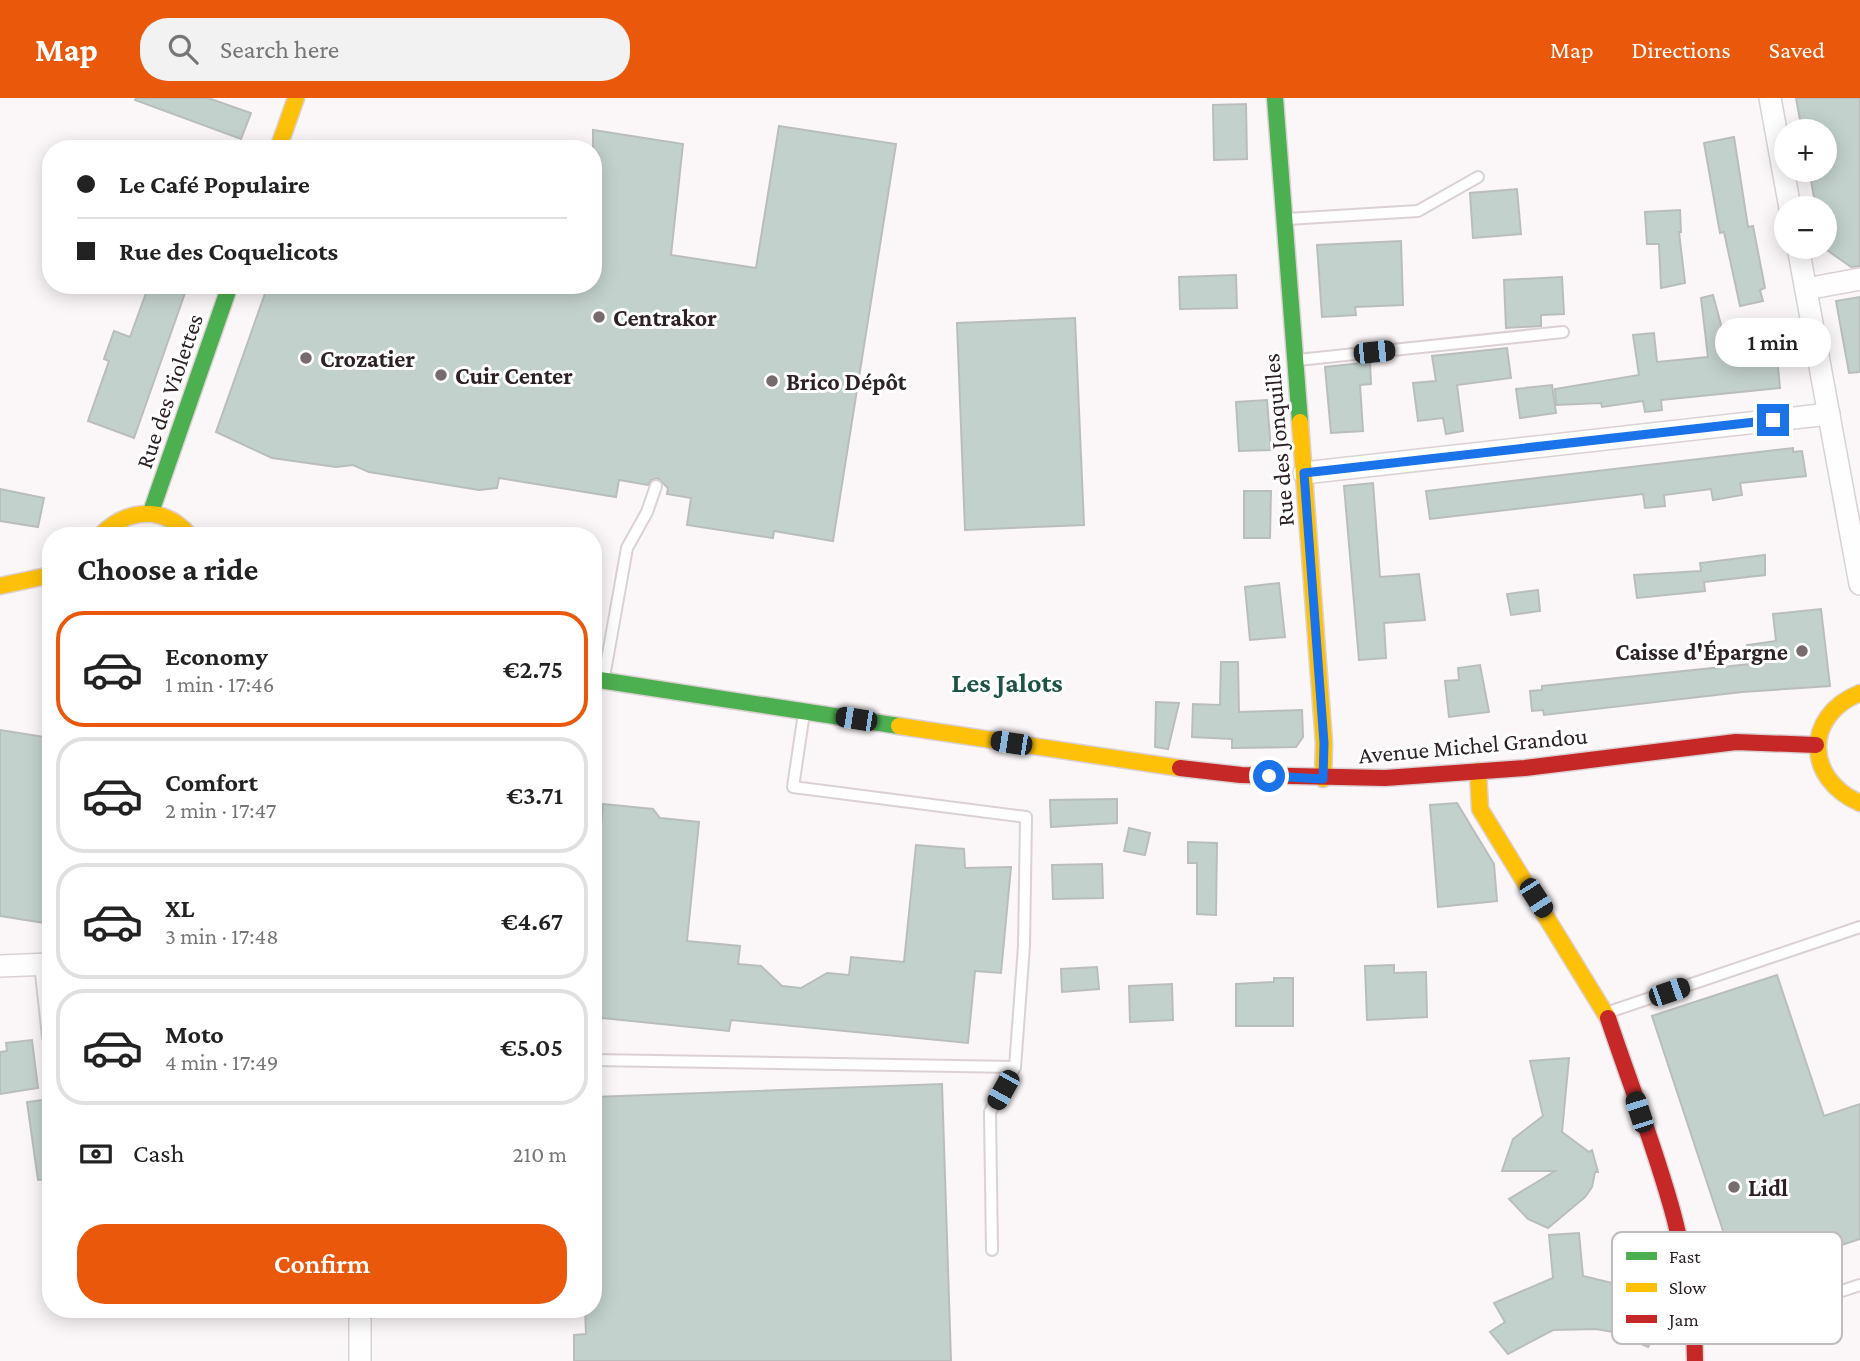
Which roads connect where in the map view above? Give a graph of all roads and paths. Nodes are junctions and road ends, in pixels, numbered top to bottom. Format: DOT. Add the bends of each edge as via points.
graph roads {
  1 [pos="296,98"];
  2 [pos="1275,98"];
  3 [pos="1770,98"];
  4 [pos="281,140"];
  5 [pos="1478,177"];
  6 [pos="1788,196"];
  7 [pos="1283,219"];
  8 [pos="1800,259"];
  9 [pos="1860,279"];
  10 [pos="1806,289"];
  11 [pos="227,294"];
  12 [pos="1563,332"];
  13 [pos="1293,360"];
  14 [pos="1829,414"];
  15 [pos="1304,473"];
  16 [pos="656,486"];
  17 [pos="150,512"];
  18 [pos="109,527"];
  19 [pos="182,527"];
  20 [pos="42,577"];
  21 [pos="1860,584"];
  22 [pos="0,588"];
  23 [pos="38,594"];
  24 [pos="602,661"];
  25 [pos="602,680"];
  26 [pos="1860,693"];
  27 [pos="804,710"];
  28 [pos="1816,745"];
  29 [pos="1478,771"];
  30 [pos="1323,779"];
  31 [pos="1860,803"];
  32 [pos="1860,927"];
  33 [pos="42,964"];
  34 [pos="0,966"];
  35 [pos="1606,1013"];
  36 [pos="602,1060"];
  37 [pos="1015,1067"];
  38 [pos="1679,1232"];
  39 [pos="992,1250"];
  40 [pos="1860,1285"];
  41 [pos="1842,1291"];
  42 [pos="360,1318"];
  43 [pos="360,1361"];
  1 -- 4 [label="street"];
  2 -- 7 [label="street, Rue des Jonquilles"];
  3 -- 6 [label="street"];
  5 -- 7 [label="lane" via="1418,211"];
  7 -- 13 [label="street, Rue des Jonquilles"];
  8 -- 10 [label="street"];
  9 -- 10 [label="street"];
  10 -- 14 [label="street"];
  11 -- 17 [label="street, Rue des Violettes"];
  12 -- 13 [label="lane"];
  13 -- 15 [label="street, Rue des Jonquilles"];
  14 -- 15 [label="street"];
  14 -- 21 [label="street"];
  15 -- 30 [label="street, Rue des Jonquilles"];
  16 -- 24 [label="lane" via="648,512 627,548"];
  17 -- 18 [label="street" via="132,513"];
  17 -- 19 [label="street"];
  20 -- 22 [label="street"];
  22 -- 23 [label="street"];
  25 -- 27 [label="street, Avenue Michel Grandou"];
  26 -- 28 [label="street" via="1839,702 1828,714"];
  27 -- 30 [label="street, Avenue Michel Grandou" via="1154,765"];
  27 -- 37 [label="lane" via="793,788 1026,817 1024,946"];
  28 -- 29 [label="street, Avenue Michel Grandou" via="1736,742"];
  28 -- 31 [label="street" via="1826,780"];
  29 -- 30 [label="street, Avenue Michel Grandou"];
  29 -- 35 [label="street" via="1480,809"];
  32 -- 35 [label="lane"];
  33 -- 34 [label="street"];
  35 -- 38 [label="street"];
  36 -- 37 [label="lane"];
  37 -- 39 [label="lane" via="990,1112"];
  40 -- 41 [label="lane"];
  42 -- 43 [label="street"];
}
